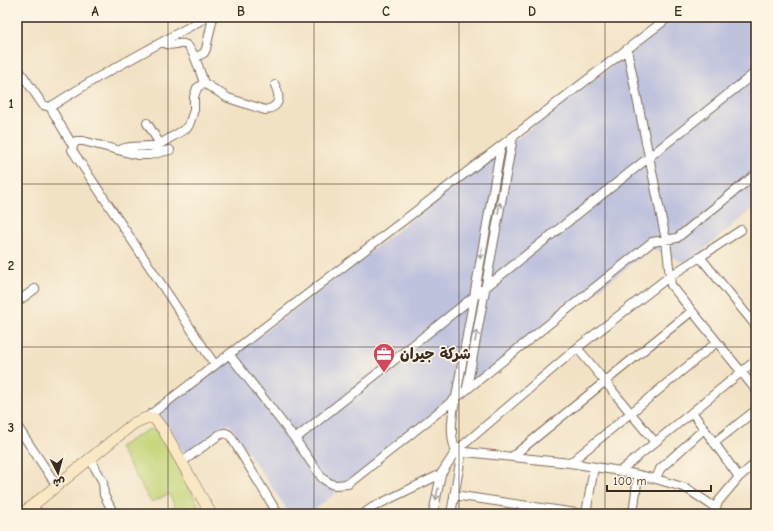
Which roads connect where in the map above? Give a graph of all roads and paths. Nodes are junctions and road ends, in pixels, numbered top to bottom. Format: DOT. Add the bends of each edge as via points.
graph roads {
  1 [pos="207,17"];
  2 [pos="213,17"];
  3 [pos="669,17"];
  4 [pos="163,42"];
  5 [pos="627,49"];
  6 [pos="195,58"];
  7 [pos="17,68"];
  8 [pos="756,72"];
  9 [pos="204,83"];
  10 [pos="275,86"];
  11 [pos="50,107"];
  12 [pos="147,123"];
  13 [pos="513,137"];
  14 [pos="160,144"];
  15 [pos="72,146"];
  16 [pos="501,146"];
  17 [pos="120,150"];
  18 [pos="170,150"];
  19 [pos="649,157"];
  20 [pos="756,174"];
  21 [pos="741,230"];
  22 [pos="484,236"];
  23 [pos="666,240"];
  24 [pos="493,244"];
  25 [pos="700,256"];
  26 [pos="670,276"];
  27 [pos="35,289"];
  28 [pos="478,293"];
  29 [pos="17,302"];
  30 [pos="692,311"];
  31 [pos="756,326"];
  32 [pos="717,342"];
  33 [pos="578,348"];
  34 [pos="229,354"];
  35 [pos="756,360"];
  36 [pos="215,365"];
  37 [pos="741,371"];
  38 [pos="606,381"];
  39 [pos="467,388"];
  40 [pos="756,390"];
  41 [pos="456,397"];
  42 [pos="756,410"];
  43 [pos="692,412"];
  44 [pos="630,414"];
  45 [pos="146,418"];
  46 [pos="17,426"];
  47 [pos="704,429"];
  48 [pos="295,439"];
  49 [pos="655,442"];
  50 [pos="714,443"];
  51 [pos="459,451"];
  52 [pos="513,456"];
  53 [pos="90,459"];
  54 [pos="182,462"];
  55 [pos="570,463"];
  56 [pos="756,463"];
  57 [pos="594,466"];
  58 [pos="620,471"];
  59 [pos="441,474"];
  60 [pos="638,475"];
  61 [pos="739,477"];
  62 [pos="656,479"];
  63 [pos="57,486"];
  64 [pos="454,495"];
  65 [pos="36,510"];
  66 [pos="715,511"];
  67 [pos="22,514"];
  68 [pos="114,514"];
  69 [pos="211,514"];
  70 [pos="278,514"];
  71 [pos="363,514"];
  72 [pos="433,514"];
  73 [pos="451,514"];
  74 [pos="583,514"];
  75 [pos="586,514"];
  76 [pos="633,514"];
  1 -- 4 [label="street"];
  2 -- 6 [label="street" via="206,49"];
  3 -- 5 [label="street"];
  4 -- 6 [label="street" via="171,46 188,45"];
  4 -- 11 [label="street"];
  5 -- 13 [label="street"];
  5 -- 19 [label="street"];
  6 -- 9 [label="street"];
  7 -- 11 [label="street" via="43,105"];
  8 -- 19 [label="street"];
  9 -- 10 [label="street" via="228,98 265,110 277,104 279,98"];
  9 -- 14 [label="street" via="197,88 194,110 187,128"];
  11 -- 15 [label="street"];
  12 -- 14 [label="street"];
  13 -- 16 [label="street"];
  24 -- 13 [label="street, one-way"];
  14 -- 17 [label="street"];
  15 -- 17 [label="street" via="76,141 83,141"];
  15 -- 36 [label="street" via="72,150"];
  16 -- 22 [label="street"];
  16 -- 34 [label="street"];
  17 -- 18 [label="street" via="137,155"];
  19 -- 23 [label="street"];
  19 -- 28 [label="street"];
  20 -- 23 [label="street" via="677,238"];
  21 -- 25 [label="street"];
  22 -- 24 [label="street"];
  22 -- 28 [label="street, one-way"];
  23 -- 26 [label="street"];
  23 -- 39 [label="street" via="652,242"];
  24 -- 28 [label="street"];
  25 -- 26 [label="street"];
  25 -- 31 [label="street"];
  26 -- 30 [label="street" via="671,285"];
  26 -- 33 [label="street"];
  27 -- 29 [label="street"];
  39 -- 28 [label="street, one-way" via="482,302"];
  28 -- 41 [label="street"];
  28 -- 48 [label="street"];
  30 -- 32 [label="street"];
  30 -- 38 [label="street"];
  32 -- 37 [label="street"];
  32 -- 44 [label="street"];
  33 -- 38 [label="street"];
  33 -- 51 [label="street"];
  34 -- 36 [label="street"];
  34 -- 48 [label="street"];
  35 -- 37 [label="street"];
  36 -- 45 [label="street"];
  37 -- 40 [label="street"];
  37 -- 43 [label="street"];
  38 -- 44 [label="street"];
  38 -- 52 [label="street"];
  39 -- 41 [label="street"];
  41 -- 48 [label="street" via="344,485 331,484 322,478"];
  41 -- 51 [label="street" via="452,413 454,445"];
  42 -- 50 [label="street"];
  43 -- 47 [label="street"];
  43 -- 49 [label="street"];
  44 -- 49 [label="street"];
  44 -- 55 [label="street"];
  45 -- 53 [label="street" via="134,423"];
  45 -- 54 [label="street" via="154,418"];
  46 -- 63 [label="street"];
  47 -- 50 [label="street"];
  47 -- 62 [label="street" via="660,469"];
  49 -- 58 [label="street"];
  50 -- 61 [label="street"];
  51 -- 52 [label="street"];
  51 -- 59 [label="street"];
  51 -- 64 [label="street"];
  52 -- 55 [label="street"];
  53 -- 63 [label="street"];
  53 -- 68 [label="street" via="103,482 104,495"];
  54 -- 69 [label="street"];
  54 -- 70 [label="street" via="219,434 228,434"];
  55 -- 57 [label="street"];
  56 -- 61 [label="street"];
  57 -- 58 [label="street"];
  57 -- 75 [label="street"];
  58 -- 60 [label="street"];
  59 -- 71 [label="street"];
  59 -- 72 [label="street, one-way"];
  60 -- 62 [label="street"];
  60 -- 76 [label="street"];
  61 -- 66 [label="street" via="718,502"];
  62 -- 66 [label="street" via="686,488"];
  63 -- 65 [label="street"];
  64 -- 73 [label="street"];
  64 -- 74 [label="street"];
  65 -- 67 [label="street"];
}
